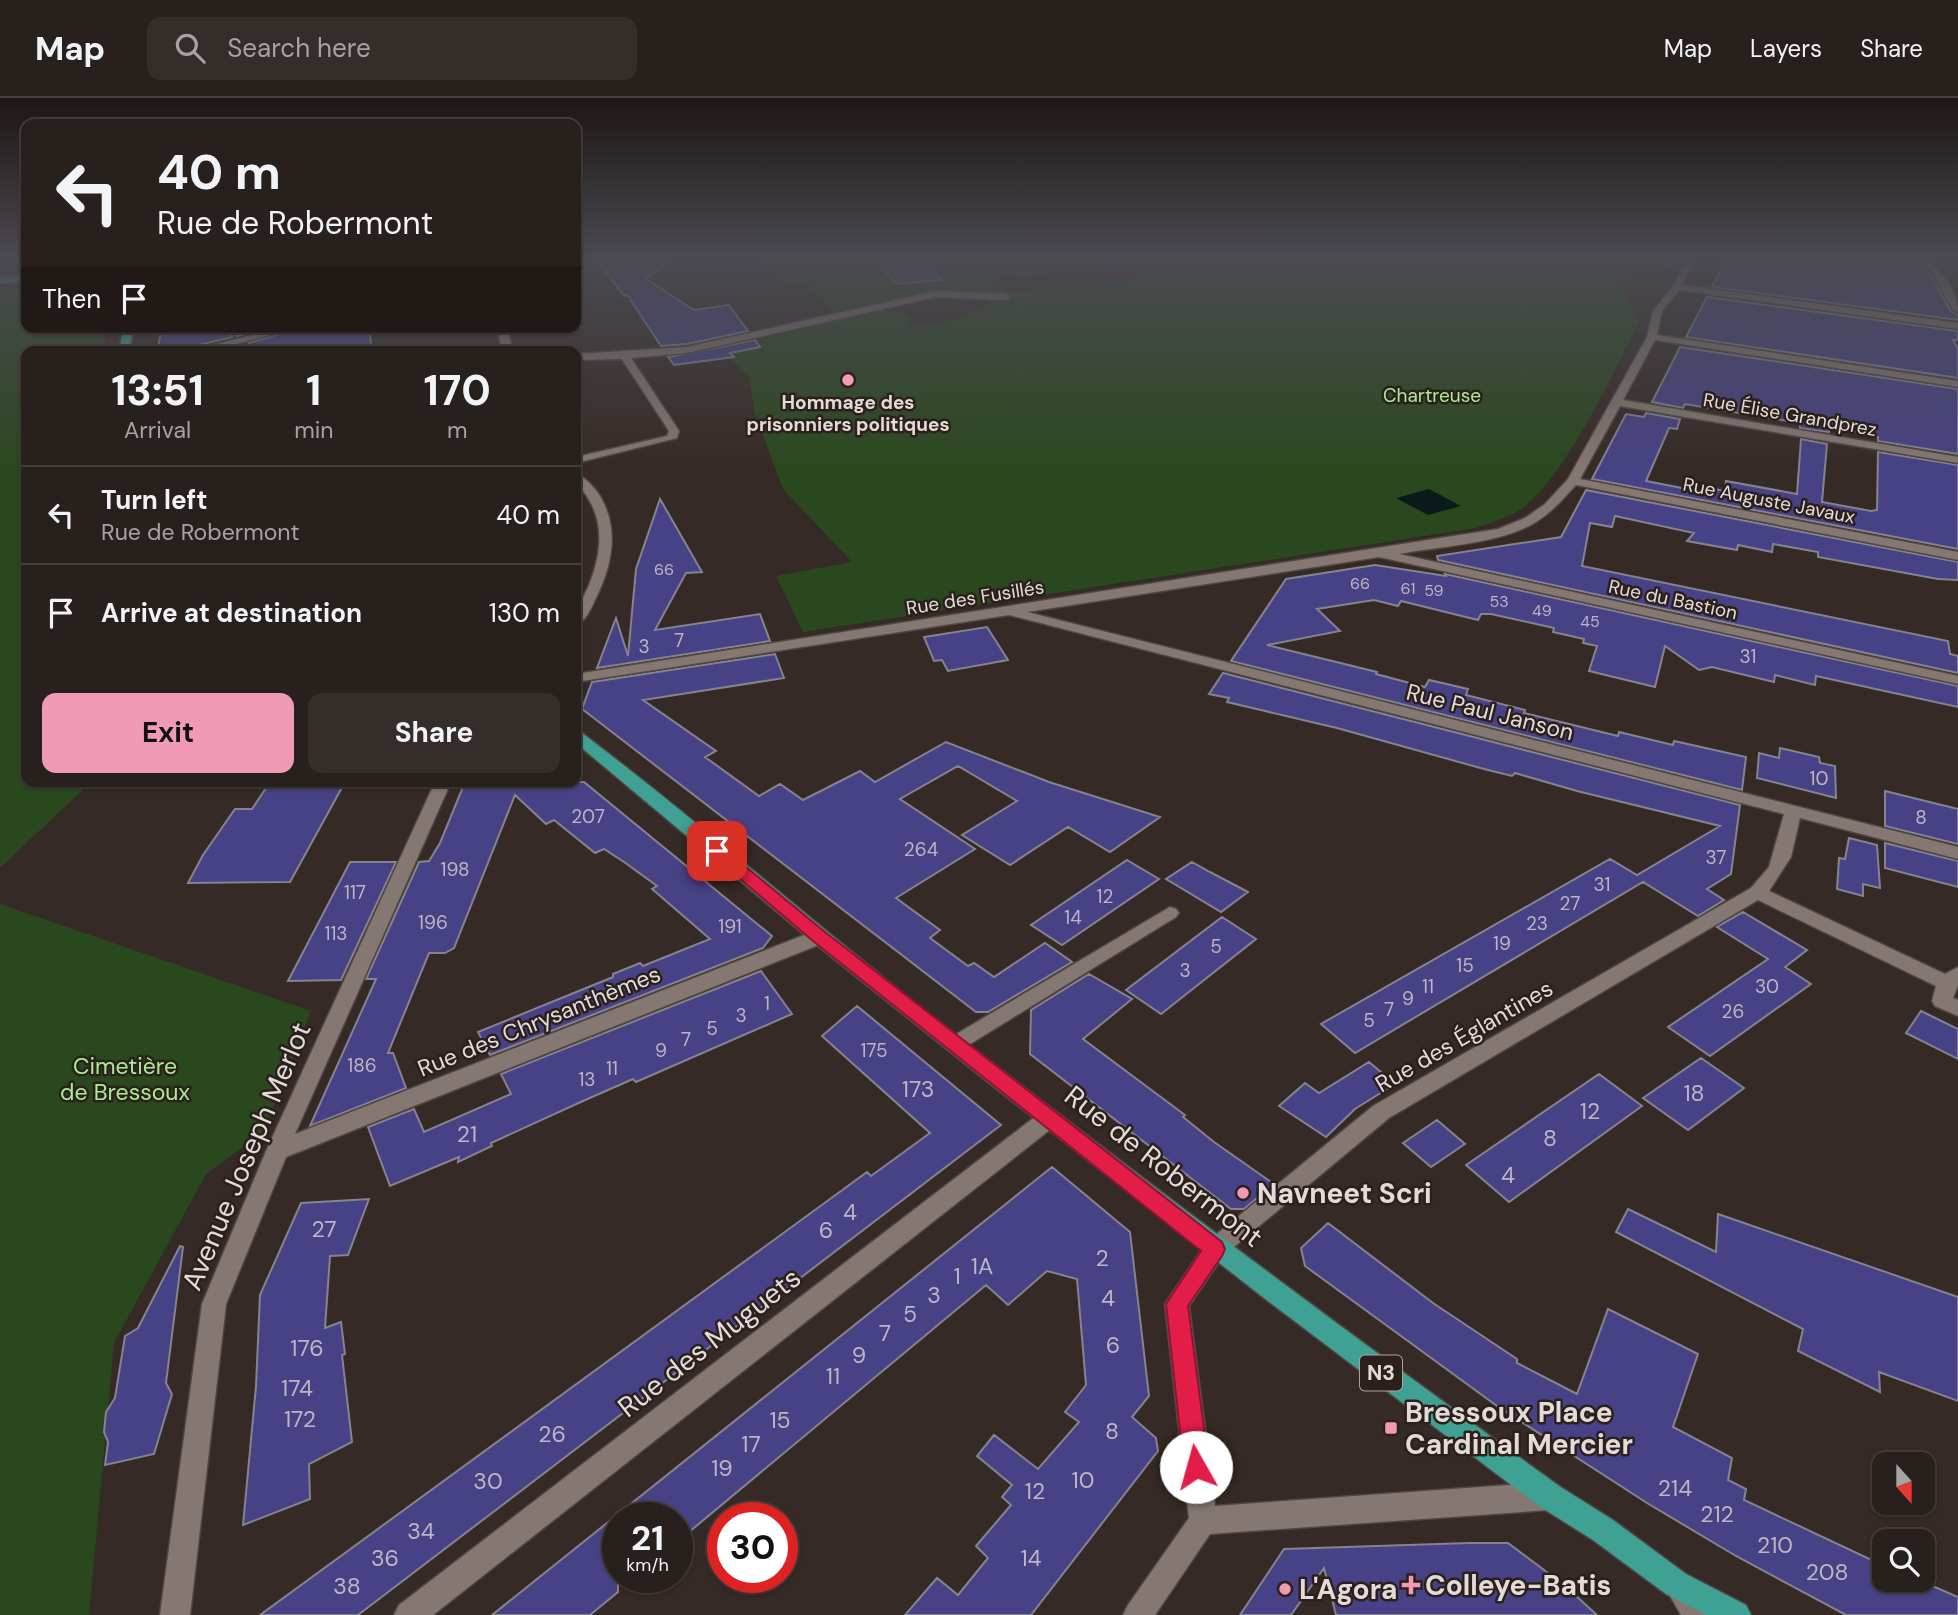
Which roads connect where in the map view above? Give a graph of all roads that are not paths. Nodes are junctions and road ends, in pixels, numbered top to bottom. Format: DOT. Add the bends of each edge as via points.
graph roads {
  1 [pos="786,328"];
  2 [pos="1654,328"];
  3 [pos="271,333"];
  4 [pos="1651,337"];
  5 [pos="218,346"];
  6 [pos="625,356"];
  7 [pos="581,357"];
  8 [pos="1958,384"];
  9 [pos="1616,402"];
  10 [pos="581,459"];
  11 [pos="1958,460"];
  12 [pos="1573,481"];
  13 [pos="581,483"];
  14 [pos="1380,552"];
  15 [pos="1958,556"];
  16 [pos="1011,612"];
  17 [pos="581,613"];
  18 [pos="581,677"];
  19 [pos="1958,680"];
  20 [pos="581,740"];
  21 [pos="441,787"];
  22 [pos="1793,813"];
  23 [pos="1958,853"];
  24 [pos="1757,892"];
  25 [pos="1170,913"];
  26 [pos="819,937"];
  27 [pos="1952,978"];
  28 [pos="1958,1009"];
  29 [pos="956,1044"];
  30 [pos="1048,1119"];
  31 [pos="277,1151"];
  32 [pos="1215,1249"];
  33 [pos="1549,1496"];
  34 [pos="1203,1521"];
  35 [pos="1676,1584"];
  36 [pos="175,1615"];
  37 [pos="409,1615"];
  38 [pos="1138,1615"];
  39 [pos="1699,1615"];
  40 [pos="1736,1615"];
  1 -- 6 [label="street" via="687,350"];
  2 -- 4 [label="street, Rue des Fusillés"];
  3 -- 5 [label="street"];
  4 -- 8 [label="street"];
  4 -- 9 [label="street, Rue des Fusillés"];
  6 -- 7 [label="street"];
  6 -- 10 [label="street" via="674,431 672,438"];
  9 -- 11 [label="street, Rue Élise Grandprez"];
  9 -- 12 [label="street, Rue des Fusillés"];
  12 -- 14 [label="street, Rue des Fusillés" via="1529,522 1501,532"];
  12 -- 15 [label="street, Rue Auguste Javaux"];
  13 -- 17 [label="street" via="596,500 607,531 605,561 596,589"];
  14 -- 16 [label="street, Rue des Fusillés"];
  14 -- 19 [label="street, Rue du Bastion"];
  16 -- 18 [label="street, Rue des Fusillés"];
  16 -- 22 [label="street, Rue Paul Janson"];
  20 -- 26 [label="main road, Rue de Robermont / N3"];
  21 -- 31 [label="street, Avenue Joseph Merlot"];
  22 -- 23 [label="street, Rue Paul Janson"];
  22 -- 24 [label="street, Rue des Églantines" via="1786,850 1769,882"];
  24 -- 27 [label="street"];
  24 -- 32 [label="street, Rue des Églantines" via="1381,1112"];
  25 -- 29 [label="street"];
  26 -- 29 [label="main road, Rue de Robermont / N3"];
  26 -- 31 [label="street, Rue des Chrysanthèmes"];
  27 -- 28 [label="street" via="1942,1001"];
  29 -- 30 [label="main road, Rue de Robermont / N3"];
  30 -- 32 [label="main road, Rue de Robermont / N3"];
  30 -- 37 [label="street, Rue des Muguets"];
  31 -- 36 [label="street, Avenue Joseph Merlot" via="214,1304"];
  32 -- 33 [label="main road, Rue de Robermont / N3"];
  32 -- 34 [label="street, Rue des Églantines" via="1177,1304"];
  33 -- 34 [label="street"];
  33 -- 35 [label="main road, Rue de Robermont / N3"];
  34 -- 38 [label="street"];
  35 -- 39 [label="street"];
  35 -- 40 [label="main road, Rue de Robermont / N3"];
}
